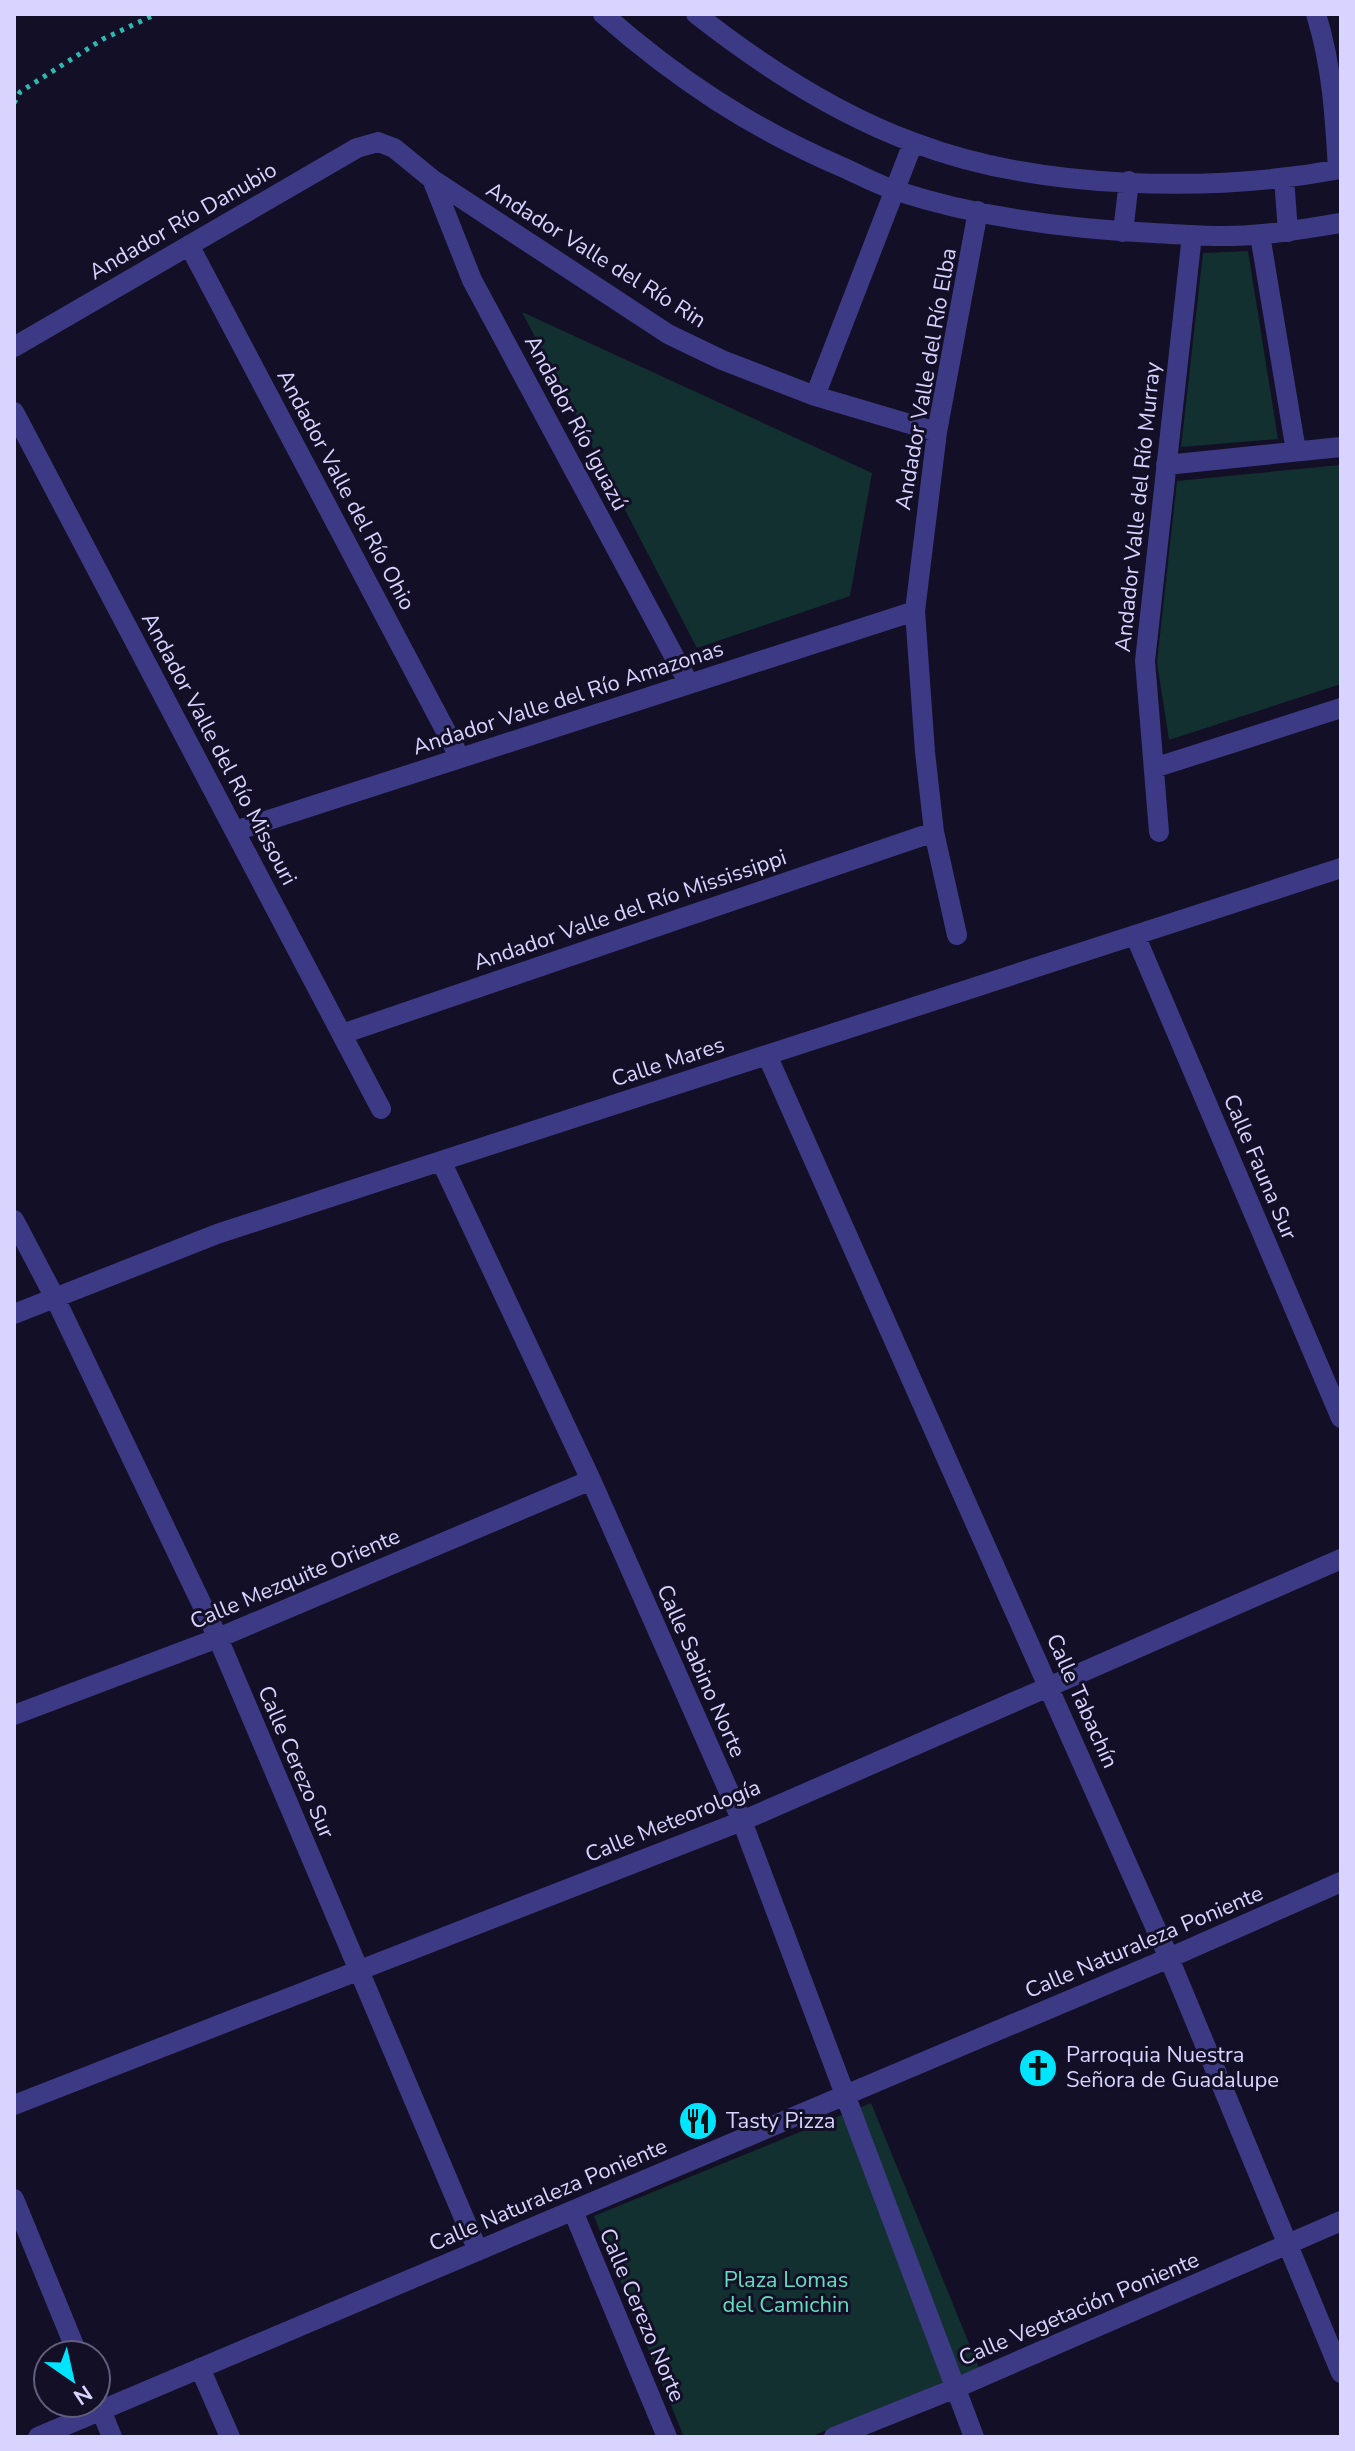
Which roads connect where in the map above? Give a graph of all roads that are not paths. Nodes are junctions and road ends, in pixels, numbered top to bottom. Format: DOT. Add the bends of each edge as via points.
graph roads {
  1 [pos="603,14"];
  2 [pos="696,14"];
  3 [pos="1316,14"];
  4 [pos="378,142"];
  5 [pos="913,143"];
  6 [pos="1340,169"];
  7 [pos="1284,178"];
  8 [pos="432,179"];
  9 [pos="1129,181"];
  10 [pos="895,190"];
  11 [pos="978,211"];
  12 [pos="1341,223"];
  13 [pos="1123,232"];
  14 [pos="1288,232"];
  15 [pos="1192,235"];
  16 [pos="1260,235"];
  17 [pos="189,245"];
  18 [pos="14,347"];
  19 [pos="815,396"];
  20 [pos="14,412"];
  21 [pos="937,432"];
  22 [pos="1341,447"];
  23 [pos="1296,451"];
  24 [pos="1166,465"];
  25 [pos="915,611"];
  26 [pos="689,684"];
  27 [pos="1341,708"];
  28 [pos="460,758"];
  29 [pos="1154,768"];
  30 [pos="235,831"];
  31 [pos="934,832"];
  32 [pos="1159,832"];
  33 [pos="1341,868"];
  34 [pos="957,935"];
  35 [pos="1135,935"];
  36 [pos="342,1034"];
  37 [pos="767,1055"];
  38 [pos="381,1109"];
  39 [pos="441,1161"];
  40 [pos="14,1220"];
  41 [pos="55,1298"];
  42 [pos="14,1314"];
  43 [pos="1341,1418"];
  44 [pos="591,1480"];
  45 [pos="1341,1559"];
  46 [pos="218,1638"];
  47 [pos="1049,1686"];
  48 [pos="14,1715"];
  49 [pos="742,1821"];
  50 [pos="1341,1882"];
  51 [pos="1169,1958"];
  52 [pos="357,1971"];
  53 [pos="845,2096"];
  54 [pos="14,2105"];
  55 [pos="14,2199"];
  56 [pos="573,2211"];
  57 [pos="1341,2221"];
  58 [pos="1287,2245"];
  59 [pos="478,2251"];
  60 [pos="71,2339"];
  61 [pos="200,2368"];
  62 [pos="1341,2373"];
  63 [pos="956,2388"];
  64 [pos="112,2399"];
  65 [pos="71,2419"];
  66 [pos="38,2437"];
  67 [pos="230,2437"];
  68 [pos="667,2437"];
  69 [pos="834,2437"];
  70 [pos="974,2437"];
  1 -- 10 [label="street" via="660,63 724,107 793,146"];
  2 -- 5 [label="street" via="781,74"];
  3 -- 6 [label="street" via="1327,53"];
  4 -- 8 [label="street, Andador Valle del Río Rin" via="394,148"];
  4 -- 17 [label="street, Andador Río Danubio" via="357,148"];
  5 -- 9 [label="street" via="1013,170"];
  5 -- 10 [label="street"];
  6 -- 7 [label="street"];
  7 -- 9 [label="street" via="1187,185"];
  7 -- 14 [label="street"];
  8 -- 19 [label="street, Andador Valle del Río Rin" via="668,334"];
  8 -- 26 [label="street, Andador Río Iguazú" via="472,280"];
  9 -- 13 [label="street"];
  10 -- 11 [label="street"];
  10 -- 19 [label="street"];
  11 -- 13 [label="street"];
  11 -- 21 [label="street, Andador Valle del Río Elba"];
  12 -- 14 [label="street"];
  13 -- 15 [label="street"];
  14 -- 16 [label="street"];
  15 -- 16 [label="street"];
  15 -- 24 [label="street, Andador Valle del Río Murray"];
  16 -- 23 [label="street"];
  17 -- 18 [label="street, Andador Río Danubio"];
  17 -- 28 [label="street, Andador Valle del Río Ohio"];
  19 -- 21 [label="street, Andador Valle del Río Rin"];
  20 -- 30 [label="street, Andador Valle del Río Missouri"];
  21 -- 25 [label="street, Andador Valle del Río Elba"];
  22 -- 23 [label="street"];
  23 -- 24 [label="street"];
  24 -- 29 [label="street, Andador Valle del Río Murray" via="1145,661"];
  25 -- 26 [label="street, Andador Valle del Río Amazonas"];
  25 -- 31 [label="street, Andador Valle del Río Elba"];
  26 -- 28 [label="street, Andador Valle del Río Amazonas"];
  27 -- 29 [label="street"];
  28 -- 30 [label="street, Andador Valle del Río Amazonas"];
  29 -- 32 [label="street, Andador Valle del Río Murray"];
  30 -- 36 [label="street, Andador Valle del Río Missouri"];
  31 -- 34 [label="street, Andador Valle del Río Elba"];
  31 -- 36 [label="street, Andador Valle del Río Mississippi"];
  33 -- 35 [label="street, Calle Mares"];
  35 -- 37 [label="street, Calle Mares"];
  35 -- 43 [label="street, Calle Fauna Sur"];
  36 -- 38 [label="street, Andador Valle del Río Missouri"];
  37 -- 39 [label="street, Calle Mares"];
  37 -- 47 [label="street, Calle Tabachín"];
  39 -- 41 [label="street, Calle Mares" via="217,1234"];
  39 -- 44 [label="street, Calle Sabino Norte"];
  40 -- 41 [label="street, Calle Cerezo Sur"];
  41 -- 42 [label="street, Calle Mares"];
  41 -- 46 [label="street, Calle Cerezo Sur"];
  44 -- 46 [label="street, Calle Mezquite Oriente"];
  44 -- 49 [label="street, Calle Sabino Norte"];
  45 -- 47 [label="street, Calle Meteorología"];
  46 -- 48 [label="street, Calle Mezquite Oriente"];
  46 -- 52 [label="street, Calle Cerezo Sur"];
  47 -- 49 [label="street, Calle Meteorología"];
  47 -- 51 [label="street, Calle Tabachín"];
  49 -- 52 [label="street, Calle Meteorología"];
  49 -- 53 [label="street, Calle Sabino Norte"];
  50 -- 51 [label="street, Calle Naturaleza Poniente"];
  51 -- 53 [label="street, Calle Naturaleza Poniente"];
  51 -- 58 [label="street, Calle Tabachín"];
  52 -- 54 [label="street, Calle Meteorología"];
  52 -- 59 [label="street, Calle Cerezo Sur"];
  53 -- 56 [label="street, Calle Naturaleza Poniente"];
  53 -- 63 [label="street, Calle Sabino Norte"];
  55 -- 60 [label="street"];
  56 -- 59 [label="street, Calle Naturaleza Poniente"];
  56 -- 68 [label="street, Calle Cerezo Norte"];
  57 -- 58 [label="street, Calle Vegetación Poniente"];
  58 -- 62 [label="street, Calle Tabachín"];
  58 -- 63 [label="street, Calle Vegetación Poniente"];
  59 -- 61 [label="street, Calle Naturaleza Poniente"];
  61 -- 64 [label="street, Calle Naturaleza Poniente"];
  61 -- 67 [label="street"];
  63 -- 69 [label="street, Calle Vegetación Poniente"];
  63 -- 70 [label="street, Calle Sabino Norte"];
  65 -- 66 [label="street, Calle Naturaleza Poniente"];
}
